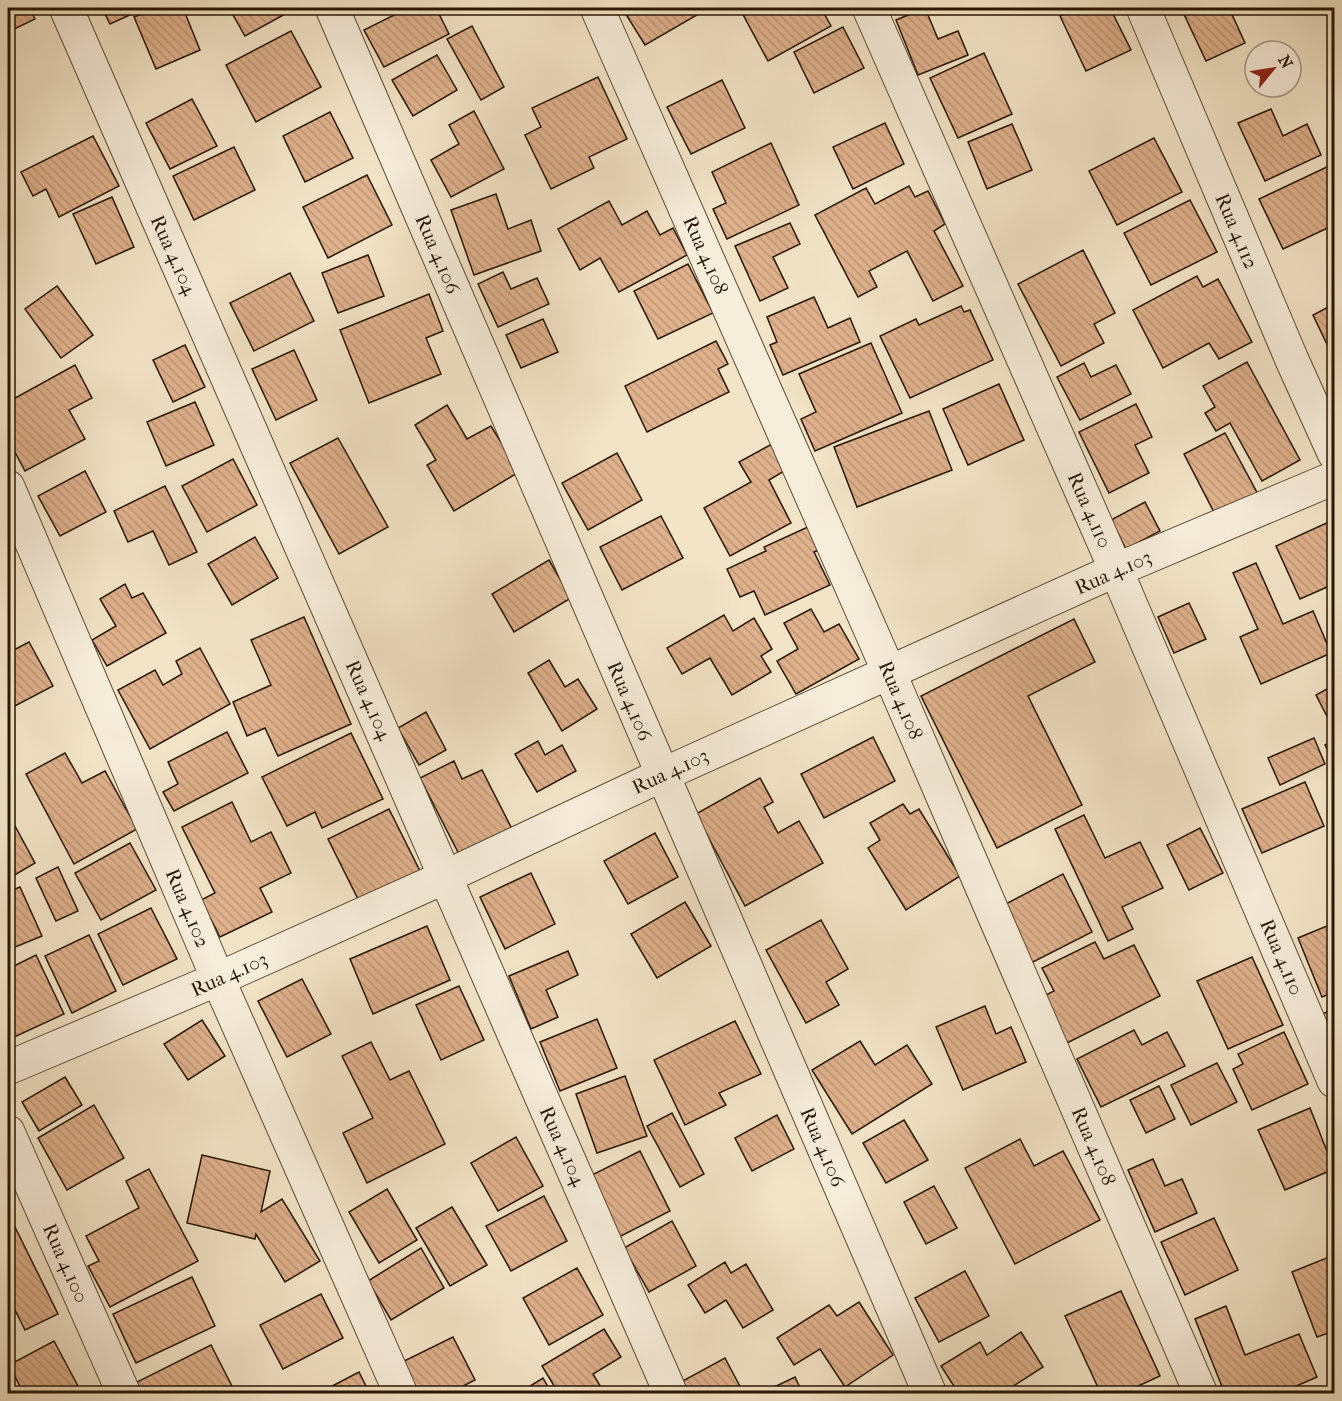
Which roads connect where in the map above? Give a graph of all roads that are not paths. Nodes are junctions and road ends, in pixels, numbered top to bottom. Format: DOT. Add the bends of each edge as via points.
graph roads {
  1 [pos="66,8"];
  2 [pos="332,8"];
  3 [pos="597,8"];
  4 [pos="869,8"];
  5 [pos="1143,8"];
  6 [pos="1335,453"];
  7 [pos="1335,478"];
  8 [pos="8,487"];
  9 [pos="1116,570"];
  10 [pos="889,672"];
  11 [pos="662,775"];
  12 [pos="446,877"];
  13 [pos="218,979"];
  14 [pos="8,1068"];
  15 [pos="1335,1081"];
  16 [pos="8,1132"];
  17 [pos="124,1394"];
  18 [pos="401,1394"];
  19 [pos="671,1394"];
  20 [pos="930,1394"];
  21 [pos="1201,1394"];
  1 -- 12 [label="street, Rua 4.104"];
  2 -- 11 [label="street, Rua 4.106"];
  3 -- 10 [label="street, Rua 4.108"];
  4 -- 9 [label="street, Rua 4.110"];
  5 -- 6 [label="street, Rua 4.112"];
  7 -- 9 [label="street, Rua 4.103"];
  8 -- 13 [label="street, Rua 4.102"];
  9 -- 10 [label="street, Rua 4.103"];
  9 -- 15 [label="street, Rua 4.110"];
  10 -- 11 [label="street, Rua 4.103"];
  10 -- 21 [label="street, Rua 4.108"];
  11 -- 12 [label="street, Rua 4.103"];
  11 -- 20 [label="street, Rua 4.106"];
  12 -- 13 [label="street, Rua 4.103"];
  12 -- 19 [label="street, Rua 4.104"];
  13 -- 14 [label="street, Rua 4.103"];
  13 -- 18 [label="street, Rua 4.102"];
  16 -- 17 [label="street, Rua 4.100"];
}
